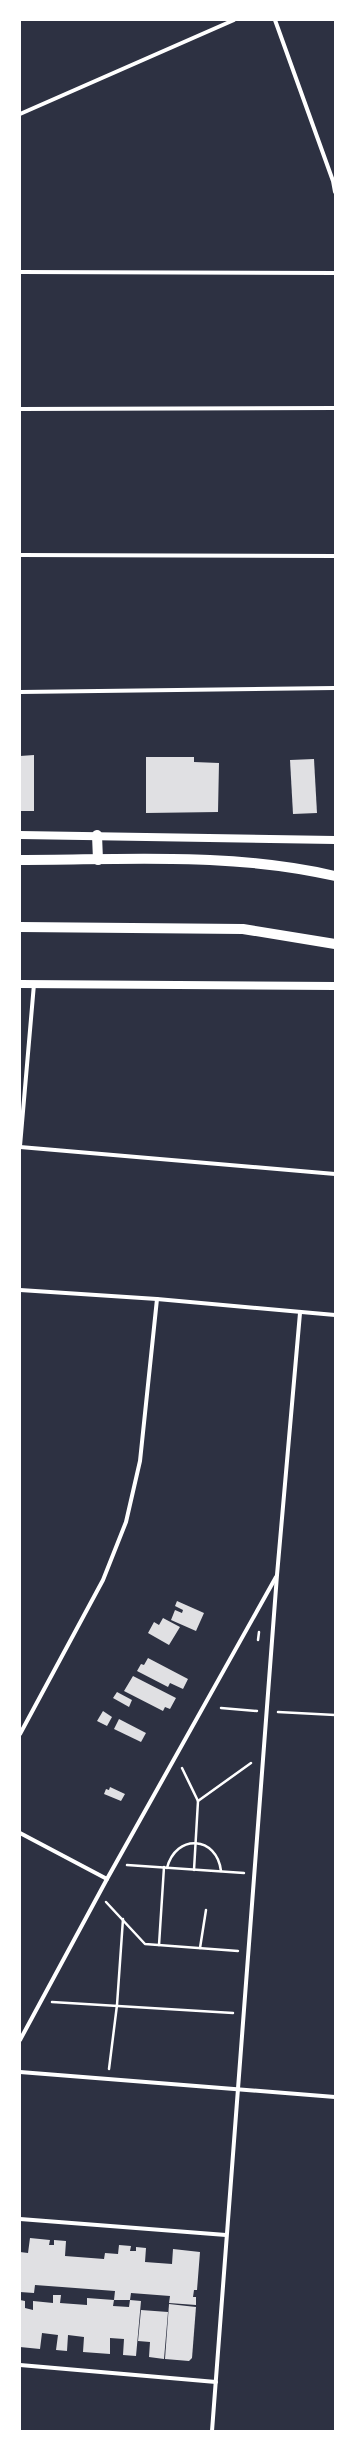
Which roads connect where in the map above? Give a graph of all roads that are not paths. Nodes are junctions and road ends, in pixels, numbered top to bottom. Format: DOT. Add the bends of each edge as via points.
graph roads {
  1 [pos="234,20"];
  2 [pos="275,20"];
  3 [pos="20,114"];
  4 [pos="335,192"];
  5 [pos="20,272"];
  6 [pos="335,273"];
  7 [pos="335,408"];
  8 [pos="20,409"];
  9 [pos="20,555"];
  10 [pos="335,556"];
  11 [pos="335,688"];
  12 [pos="20,692"];
  13 [pos="20,835"];
  14 [pos="97,835"];
  15 [pos="335,840"];
  16 [pos="20,860"];
  17 [pos="98,860"];
  18 [pos="335,876"];
  19 [pos="20,927"];
  20 [pos="335,944"];
  21 [pos="20,984"];
  22 [pos="34,984"];
  23 [pos="335,986"];
  24 [pos="20,1147"];
  25 [pos="335,1174"];
  26 [pos="20,1290"];
  27 [pos="157,1299"];
  28 [pos="300,1312"];
  29 [pos="335,1315"];
  30 [pos="277,1575"];
  31 [pos="20,1734"];
  32 [pos="20,1833"];
  33 [pos="107,1879"];
  34 [pos="20,2040"];
  35 [pos="20,2072"];
  36 [pos="238,2090"];
  37 [pos="335,2097"];
  38 [pos="20,2219"];
  39 [pos="226,2235"];
  40 [pos="20,2365"];
  41 [pos="216,2382"];
  42 [pos="212,2431"];
  1 -- 3 [label="street"];
  2 -- 4 [label="street"];
  5 -- 6 [label="street"];
  7 -- 8 [label="street"];
  9 -- 10 [label="street"];
  11 -- 12 [label="street"];
  13 -- 14 [label="main road"];
  14 -- 15 [label="main road"];
  14 -- 17 [label="main road"];
  16 -- 17 [label="main road"];
  17 -- 18 [label="main road" via="216,860 295,868"];
  19 -- 20 [label="main road" via="243,929"];
  21 -- 22 [label="main road"];
  22 -- 23 [label="main road"];
  22 -- 24 [label="street"];
  24 -- 25 [label="street"];
  26 -- 27 [label="street"];
  27 -- 28 [label="street"];
  27 -- 31 [label="street" via="140,1461 126,1522 103,1580"];
  28 -- 29 [label="street"];
  28 -- 30 [label="street"];
  30 -- 33 [label="street"];
  30 -- 36 [label="street"];
  32 -- 33 [label="street"];
  33 -- 34 [label="street"];
  35 -- 36 [label="street"];
  36 -- 37 [label="street"];
  36 -- 39 [label="street"];
  38 -- 39 [label="street"];
  39 -- 41 [label="street"];
  40 -- 41 [label="street"];
  41 -- 42 [label="street"];
}
